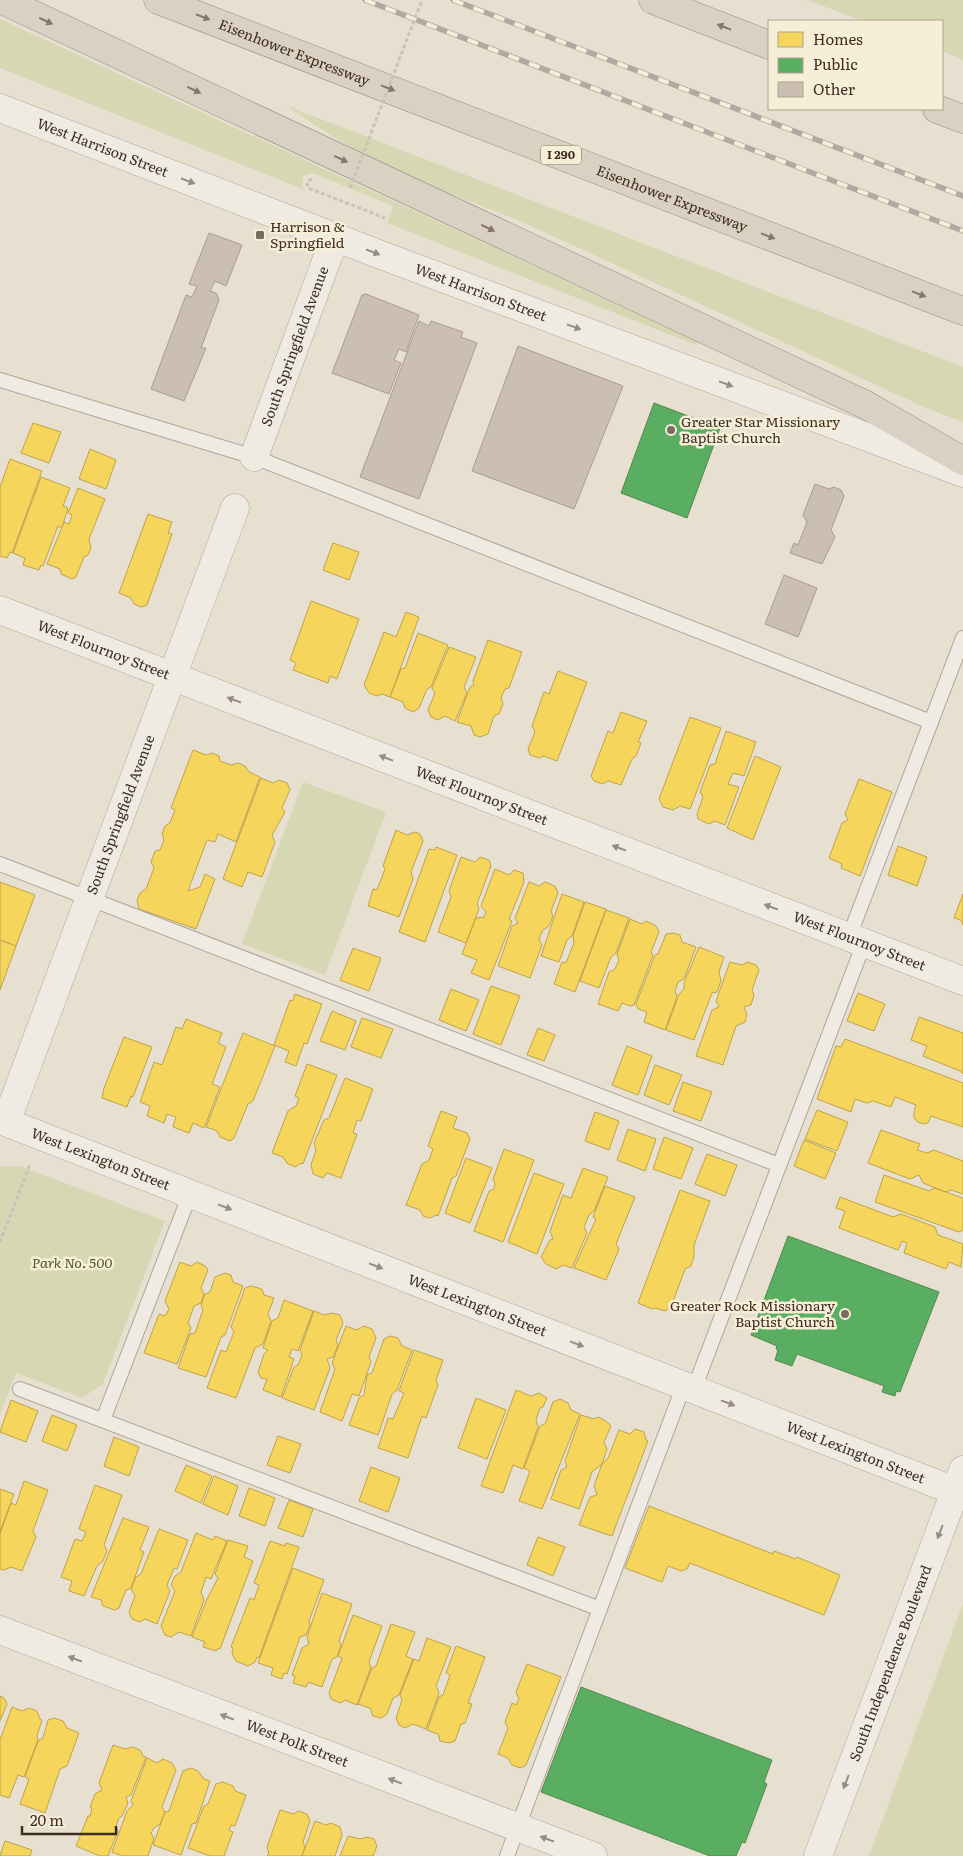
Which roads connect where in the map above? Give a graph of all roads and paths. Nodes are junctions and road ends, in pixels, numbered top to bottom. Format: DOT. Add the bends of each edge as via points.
graph roads {
  1 [pos="2,0"];
  2 [pos="158,0"];
  3 [pos="422,0"];
  4 [pos="653,0"];
  5 [pos="768,44"];
  6 [pos="0,108"];
  7 [pos="940,110"];
  8 [pos="963,119"];
  9 [pos="0,124"];
  10 [pos="45,126"];
  11 [pos="321,182"];
  12 [pos="348,193"];
  13 [pos="385,218"];
  14 [pos="334,237"];
  15 [pos="963,311"];
  16 [pos="0,380"];
  17 [pos="254,457"];
  18 [pos="963,461"];
  19 [pos="963,473"];
  20 [pos="235,508"];
  21 [pos="0,610"];
  22 [pos="963,638"];
  23 [pos="172,676"];
  24 [pos="931,722"];
  25 [pos="0,864"];
  26 [pos="90,898"];
  27 [pos="856,940"];
  28 [pos="963,981"];
  29 [pos="3,1121"];
  30 [pos="33,1159"];
  31 [pos="779,1165"];
  32 [pos="190,1194"];
  33 [pos="0,1242"];
  34 [pos="689,1387"];
  35 [pos="20,1389"];
  36 [pos="104,1420"];
  37 [pos="959,1480"];
  38 [pos="600,1609"];
  39 [pos="0,1630"];
  40 [pos="517,1827"];
  41 [pos="507,1856"];
  42 [pos="593,1856"];
  43 [pos="818,1856"];
  1 -- 18 [label="highway, one-way" via="866,405"];
  2 -- 15 [label="highway, Eisenhower Expressway / I 290, one-way"];
  3 -- 12 [label="path, bridge"];
  5 -- 4 [label="highway, one-way"];
  6 -- 10 [label="street, West Harrison Street"];
  7 -- 8 [label="highway"];
  9 -- 10 [label="street"];
  10 -- 14 [label="street, West Harrison Street, one-way"];
  11 -- 13 [label="path" via="312,179 307,182 308,188"];
  14 -- 17 [label="street, South Springfield Avenue"];
  14 -- 19 [label="street, West Harrison Street, one-way"];
  16 -- 17 [label="lane"];
  17 -- 24 [label="lane"];
  20 -- 23 [label="street, South Springfield Avenue"];
  21 -- 23 [label="street, West Flournoy Street"];
  22 -- 24 [label="lane"];
  23 -- 26 [label="street, South Springfield Avenue"];
  27 -- 23 [label="street, West Flournoy Street, one-way"];
  24 -- 27 [label="lane"];
  25 -- 26 [label="lane"];
  26 -- 29 [label="street, South Springfield Avenue"];
  26 -- 31 [label="lane"];
  27 -- 28 [label="street, West Flournoy Street"];
  27 -- 31 [label="lane"];
  29 -- 32 [label="street, West Lexington Street"];
  30 -- 33 [label="path"];
  31 -- 34 [label="lane"];
  32 -- 34 [label="street, West Lexington Street, one-way"];
  32 -- 36 [label="lane"];
  34 -- 37 [label="street, West Lexington Street, one-way"];
  34 -- 38 [label="lane"];
  35 -- 36 [label="lane"];
  36 -- 38 [label="lane"];
  37 -- 43 [label="street, South Independence Boulevard, one-way"];
  38 -- 40 [label="lane"];
  40 -- 39 [label="street, West Polk Street, one-way"];
  40 -- 41 [label="lane"];
  42 -- 40 [label="street, West Polk Street, one-way"];
}
